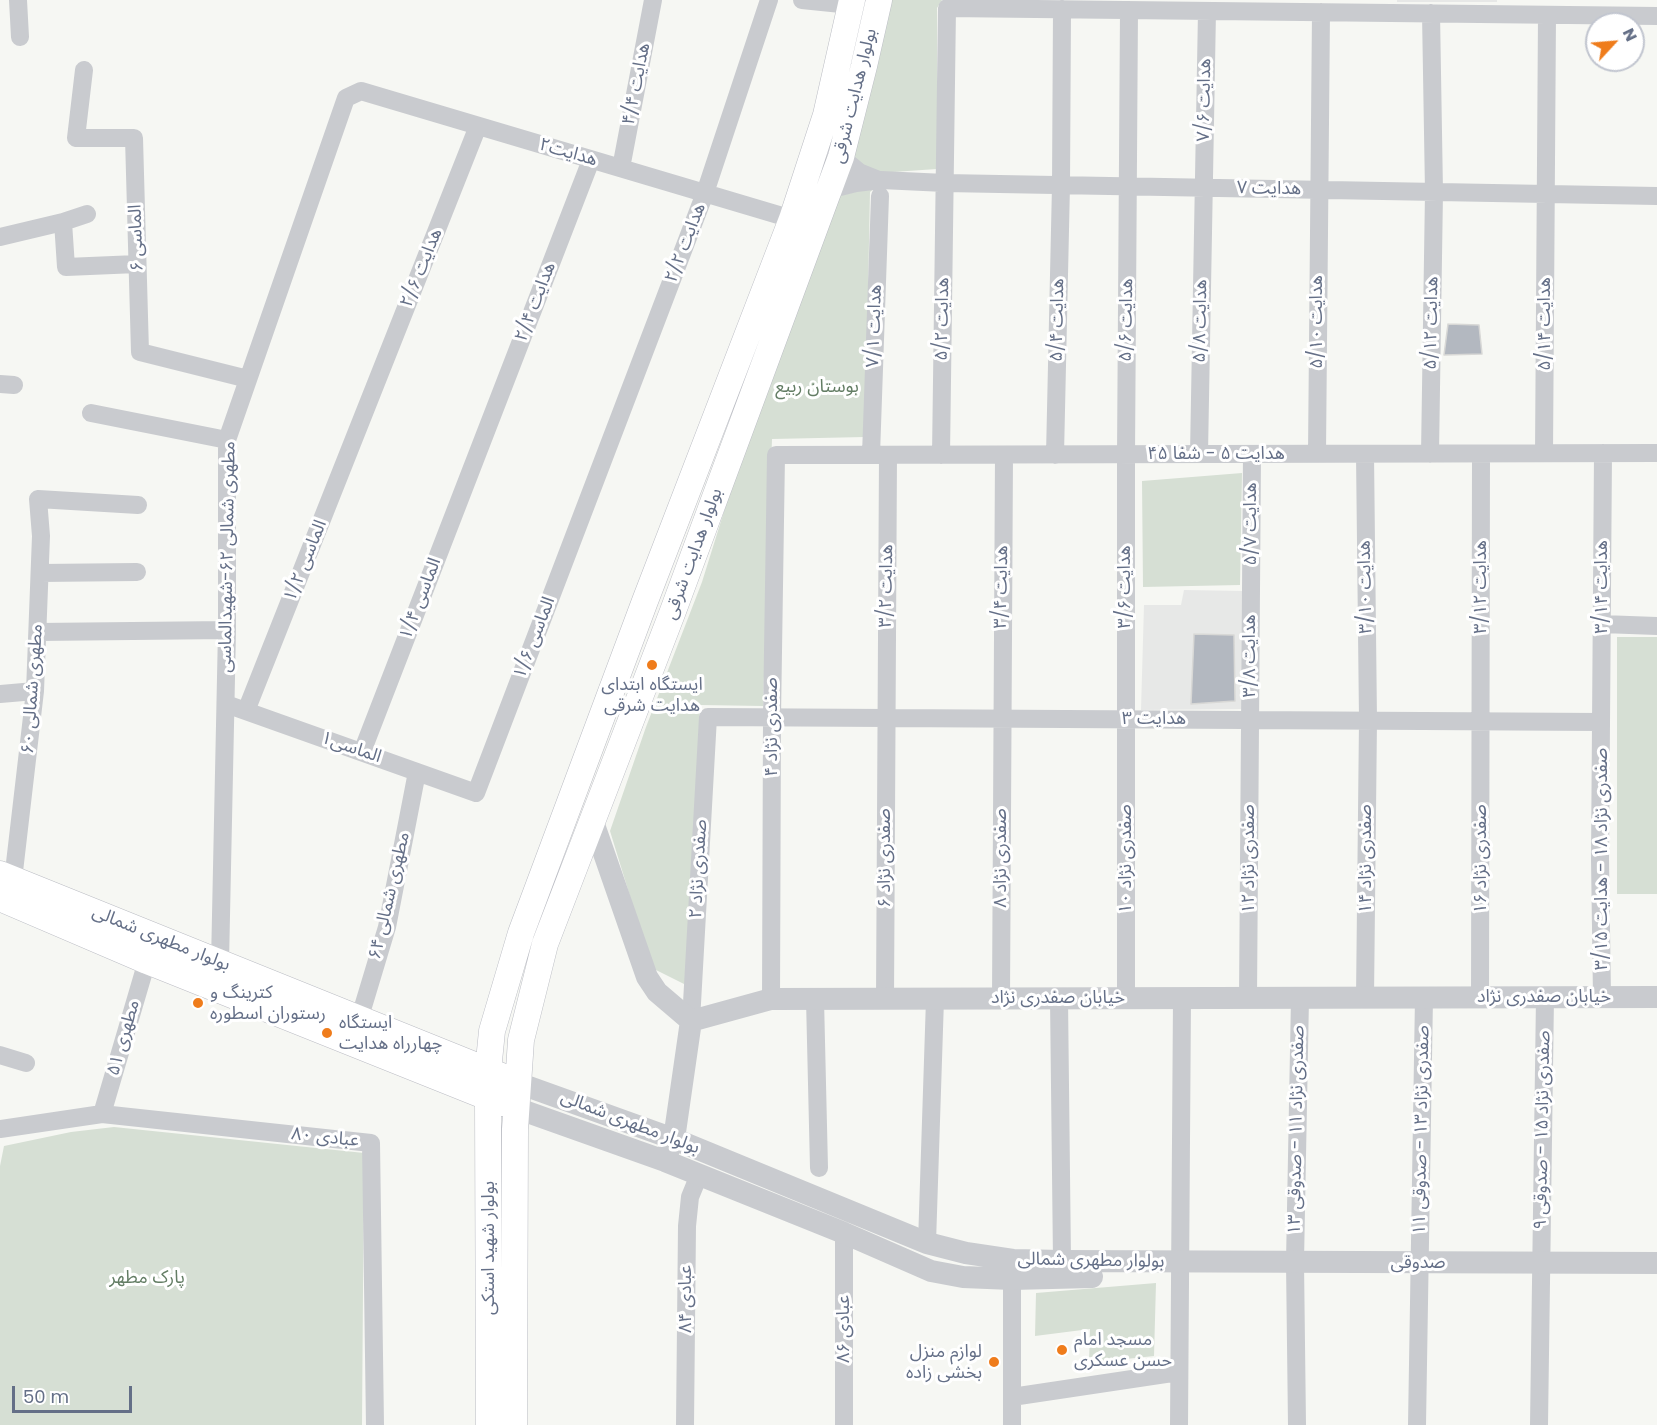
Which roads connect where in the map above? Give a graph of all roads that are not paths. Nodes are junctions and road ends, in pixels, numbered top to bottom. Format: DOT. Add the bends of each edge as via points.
graph roads {
  1 [pos="18,0"];
  2 [pos="653,0"];
  3 [pos="769,0"];
  4 [pos="802,0"];
  5 [pos="879,0"];
  6 [pos="852,3"];
  7 [pos="1025,5"];
  8 [pos="955,6"];
  9 [pos="1255,6"];
  10 [pos="1379,6"];
  11 [pos="1136,7"];
  12 [pos="1502,7"];
  13 [pos="1617,8"];
  14 [pos="1062,9"];
  15 [pos="1207,11"];
  16 [pos="1321,12"];
  17 [pos="1431,14"];
  18 [pos="1547,15"];
  19 [pos="1657,16"];
  20 [pos="20,37"];
  21 [pos="84,70"];
  22 [pos="345,98"];
  23 [pos="478,126"];
  24 [pos="841,157"];
  25 [pos="591,160"];
  26 [pos="621,168"];
  27 [pos="945,183"];
  28 [pos="1061,185"];
  29 [pos="1128,186"];
  30 [pos="880,188"];
  31 [pos="1204,188"];
  32 [pos="828,190"];
  33 [pos="1318,190"];
  34 [pos="1434,192"];
  35 [pos="705,193"];
  36 [pos="1545,194"];
  37 [pos="1657,196"];
  38 [pos="87,214"];
  39 [pos="792,219"];
  40 [pos="63,222"];
  41 [pos="0,237"];
  42 [pos="137,264"];
  43 [pos="248,379"];
  44 [pos="365,410"];
  45 [pos="91,413"];
  46 [pos="227,440"];
  47 [pos="480,445"];
  48 [pos="1544,453"];
  49 [pos="1603,453"];
  50 [pos="1657,453"];
  51 [pos="1126,454"];
  52 [pos="1199,454"];
  53 [pos="1252,454"];
  54 [pos="1317,454"];
  55 [pos="1365,454"];
  56 [pos="1430,454"];
  57 [pos="1481,454"];
  58 [pos="776,455"];
  59 [pos="879,455"];
  60 [pos="941,455"];
  61 [pos="1004,455"];
  62 [pos="1055,455"];
  63 [pos="594,483"];
  64 [pos="138,506"];
  65 [pos="137,572"];
  66 [pos="40,573"];
  67 [pos="1251,593"];
  68 [pos="1602,624"];
  69 [pos="1657,626"];
  70 [pos="227,630"];
  71 [pos="38,632"];
  72 [pos="35,691"];
  73 [pos="0,694"];
  74 [pos="225,704"];
  75 [pos="246,711"];
  76 [pos="708,717"];
  77 [pos="772,717"];
  78 [pos="886,718"];
  79 [pos="1001,718"];
  80 [pos="1125,719"];
  81 [pos="1250,720"];
  82 [pos="1368,720"];
  83 [pos="1482,721"];
  84 [pos="1601,722"];
  85 [pos="362,752"];
  86 [pos="417,772"];
  87 [pos="476,793"];
  88 [pos="592,819"];
  89 [pos="3,891"];
  90 [pos="147,962"];
  91 [pos="220,963"];
  92 [pos="1425,997"];
  93 [pos="1479,997"];
  94 [pos="1545,997"];
  95 [pos="1602,997"];
  96 [pos="1657,997"];
  97 [pos="1001,998"];
  98 [pos="1059,998"];
  99 [pos="1126,998"];
  100 [pos="1182,998"];
  101 [pos="1248,998"];
  102 [pos="1300,998"];
  103 [pos="1365,998"];
  104 [pos="771,999"];
  105 [pos="815,999"];
  106 [pos="885,999"];
  107 [pos="935,999"];
  108 [pos="359,1020"];
  109 [pos="691,1021"];
  110 [pos="0,1055"];
  111 [pos="26,1063"];
  112 [pos="488,1071"];
  113 [pos="517,1096"];
  114 [pos="488,1099"];
  115 [pos="102,1114"];
  116 [pos="0,1129"];
  117 [pos="674,1139"];
  118 [pos="665,1161"];
  119 [pos="819,1168"];
  120 [pos="699,1175"];
  121 [pos="844,1233"];
  122 [pos="927,1243"];
  123 [pos="1062,1261"];
  124 [pos="1179,1262"];
  125 [pos="1295,1262"];
  126 [pos="1419,1263"];
  127 [pos="1542,1263"];
  128 [pos="1657,1263"];
  129 [pos="1012,1270"];
  130 [pos="1179,1372"];
  131 [pos="1012,1397"];
  132 [pos="375,1425"];
  133 [pos="489,1425"];
  134 [pos="514,1425"];
  135 [pos="685,1425"];
  136 [pos="844,1425"];
  137 [pos="1012,1425"];
  138 [pos="1179,1425"];
  139 [pos="1297,1425"];
  140 [pos="1417,1425"];
  141 [pos="1539,1425"];
  1 -- 20 [label="street"];
  2 -- 26 [label="street, هدایت ۴/۴"];
  3 -- 35 [label="street, هدایت ۲/۲"];
  4 -- 6 [label="street"];
  5 -- 24 [label="main road, بولوار هدایت شرقی"];
  6 -- 39 [label="main road, بولوار هدایت شرقی" via="826,115"];
  7 -- 8 [label="street"];
  7 -- 14 [label="street"];
  8 -- 27 [label="street, هدایت ۵/۲"];
  9 -- 15 [label="street"];
  9 -- 16 [label="street"];
  10 -- 16 [label="street"];
  10 -- 17 [label="street"];
  11 -- 14 [label="street"];
  11 -- 15 [label="street"];
  11 -- 29 [label="street, هدایت ۵/۶"];
  12 -- 17 [label="street"];
  12 -- 18 [label="street"];
  13 -- 18 [label="street"];
  13 -- 19 [label="street"];
  14 -- 28 [label="street, هدایت ۵/۴"];
  15 -- 31 [label="street, هدایت ۷/۶"];
  16 -- 33 [label="street, هدایت ۵/۱۰"];
  17 -- 34 [label="street, هدایت ۵/۱۲"];
  18 -- 36 [label="street, هدایت ۵/۱۴"];
  21 -- 42 [label="street, الماسی ۶" via="76,138 134,138"];
  22 -- 23 [label="street, هدایت۲" via="361,91"];
  22 -- 43 [label="street, مطهری شمالی ۶۲-شهیدالماسی"];
  23 -- 25 [label="street, هدایت۲"];
  23 -- 44 [label="street, هدایت ۲/۶"];
  24 -- 30 [label="street, هدایت ۷"];
  24 -- 32 [label="main road, بولوار هدایت شرقی"];
  25 -- 26 [label="street, هدایت۲"];
  25 -- 47 [label="street, هدایت ۲/۴"];
  26 -- 35 [label="street, هدایت۲"];
  27 -- 28 [label="street, هدایت ۷"];
  27 -- 30 [label="street, هدایت ۷"];
  27 -- 60 [label="street, هدایت ۵/۲"];
  28 -- 29 [label="street, هدایت ۷"];
  28 -- 62 [label="street, هدایت ۵/۴"];
  29 -- 31 [label="street, هدایت ۷"];
  29 -- 51 [label="street, هدایت ۵/۶"];
  30 -- 32 [label="street, هدایت ۷" via="856,183"];
  30 -- 59 [label="street, هدایت ۷/۱"];
  31 -- 33 [label="street, هدایت ۷"];
  31 -- 52 [label="street, هدایت ۵/۸"];
  32 -- 88 [label="main road, بولوار هدایت شرقی"];
  33 -- 34 [label="street, هدایت ۷"];
  33 -- 54 [label="street, هدایت ۵/۱۰"];
  34 -- 36 [label="street, هدایت ۷"];
  34 -- 56 [label="street, هدایت ۵/۱۲"];
  35 -- 39 [label="street, هدایت۲"];
  35 -- 63 [label="street, هدایت ۲/۲"];
  36 -- 37 [label="street, هدایت ۷"];
  36 -- 48 [label="street, هدایت ۵/۱۴"];
  38 -- 40 [label="street"];
  39 -- 112 [label="main road, بولوار هدایت شرقی" via="521,933 492,1031"];
  40 -- 41 [label="street"];
  40 -- 42 [label="street" via="66,267"];
  42 -- 43 [label="street, الماسی ۶" via="140,352"];
  43 -- 46 [label="street, مطهری شمالی ۶۲-شهیدالماسی"];
  44 -- 75 [label="street, الماسی ۱/۲"];
  45 -- 46 [label="street"];
  46 -- 70 [label="street, مطهری شمالی ۶۲-شهیدالماسی"];
  47 -- 85 [label="street, الماسی ۱/۴"];
  48 -- 49 [label="street, هدایت ۵ - شفا ۴۵"];
  48 -- 57 [label="street, هدایت ۵ - شفا ۴۵"];
  49 -- 50 [label="street, هدایت ۵ - شفا ۴۵"];
  49 -- 68 [label="street, هدایت ۳/۱۴"];
  51 -- 52 [label="street, هدایت ۵ - شفا ۴۵"];
  51 -- 62 [label="street, هدایت ۵ - شفا ۴۵"];
  51 -- 80 [label="street, هدایت ۳/۶"];
  52 -- 53 [label="street, هدایت ۵ - شفا ۴۵"];
  53 -- 54 [label="street, هدایت ۵ - شفا ۴۵"];
  53 -- 67 [label="street, هدایت ۵/۷"];
  54 -- 55 [label="street, هدایت ۵ - شفا ۴۵"];
  55 -- 56 [label="street, هدایت ۵ - شفا ۴۵"];
  55 -- 82 [label="street, هدایت ۳/۱۰"];
  56 -- 57 [label="street, هدایت ۵ - شفا ۴۵"];
  57 -- 83 [label="street, هدایت ۳/۱۲"];
  58 -- 59 [label="street, هدایت ۵ - شفا ۴۵"];
  58 -- 77 [label="street, صفدری نژاد ۴"];
  59 -- 60 [label="street, هدایت ۵ - شفا ۴۵"];
  59 -- 78 [label="street, هدایت ۳/۲"];
  60 -- 61 [label="street, هدایت ۵ - شفا ۴۵"];
  61 -- 62 [label="street, هدایت ۵ - شفا ۴۵"];
  61 -- 79 [label="street, هدایت ۳/۴"];
  63 -- 87 [label="street, الماسی ۱/۶"];
  64 -- 66 [label="street, مطهری شمالی ۶۰" via="38,499"];
  65 -- 66 [label="street"];
  66 -- 71 [label="street, مطهری شمالی ۶۰"];
  67 -- 81 [label="street, هدایت ۳/۸"];
  68 -- 69 [label="street"];
  68 -- 84 [label="street, هدایت ۳/۱۴"];
  70 -- 71 [label="street"];
  70 -- 74 [label="street, مطهری شمالی ۶۲-شهیدالماسی"];
  71 -- 72 [label="street, مطهری شمالی ۶۰"];
  72 -- 73 [label="street"];
  72 -- 89 [label="street, مطهری شمالی ۶۰"];
  74 -- 75 [label="street, الماسی۱"];
  74 -- 91 [label="street, مطهری شمالی ۶۲-شهیدالماسی"];
  75 -- 85 [label="street, الماسی۱"];
  76 -- 77 [label="street, هدایت ۳"];
  76 -- 109 [label="street, صفدری نژاد ۲"];
  77 -- 78 [label="street, هدایت ۳"];
  77 -- 104 [label="street, صفدری نژاد ۴"];
  78 -- 79 [label="street, هدایت ۳"];
  78 -- 106 [label="street, صفدری نژاد ۶"];
  79 -- 80 [label="street, هدایت ۳"];
  79 -- 97 [label="street, صفدری نژاد ۸"];
  80 -- 81 [label="street, هدایت ۳"];
  80 -- 99 [label="street, صفدری نژاد ۱۰"];
  81 -- 82 [label="street, هدایت ۳"];
  81 -- 101 [label="street, صفدری نژاد ۱۲"];
  82 -- 83 [label="street, هدایت ۳"];
  82 -- 103 [label="street, صفدری نژاد ۱۴"];
  83 -- 84 [label="street, هدایت ۳"];
  83 -- 93 [label="street, صفدری نژاد ۱۶"];
  84 -- 95 [label="street, صفدری نژاد ۱۸ - هدایت ۳/۱۵"];
  85 -- 86 [label="street, الماسی۱"];
  86 -- 87 [label="street, الماسی۱"];
  86 -- 108 [label="street, مطهری شمالی ۶۴" via="387,927"];
  88 -- 109 [label="street" via="647,977 657,992"];
  88 -- 113 [label="main road, بولوار هدایت شرقی" via="545,944 521,1040"];
  89 -- 90 [label="main road, بولوار مطهری شمالی"];
  89 -- 91 [label="main road, بولوار مطهری شمالی"];
  90 -- 114 [label="main road, بولوار مطهری شمالی"];
  90 -- 115 [label="street, مطهری ۵۱"];
  91 -- 108 [label="main road, بولوار مطهری شمالی"];
  92 -- 93 [label="street, خیابان صفدری نژاد"];
  92 -- 103 [label="street, خیابان صفدری نژاد"];
  92 -- 126 [label="street, صفدری نژاد ۱۳ - صدوقی ۱۱"];
  93 -- 94 [label="street, خیابان صفدری نژاد"];
  94 -- 95 [label="street, خیابان صفدری نژاد"];
  94 -- 127 [label="street, صفدری نژاد ۱۵ - صدوقی ۹"];
  95 -- 96 [label="street, خیابان صفدری نژاد"];
  97 -- 98 [label="street, خیابان صفدری نژاد"];
  97 -- 107 [label="street, خیابان صفدری نژاد"];
  98 -- 99 [label="street, خیابان صفدری نژاد"];
  98 -- 123 [label="street"];
  99 -- 100 [label="street, خیابان صفدری نژاد"];
  100 -- 101 [label="street, خیابان صفدری نژاد"];
  100 -- 124 [label="street"];
  101 -- 102 [label="street, خیابان صفدری نژاد"];
  102 -- 103 [label="street, خیابان صفدری نژاد"];
  102 -- 125 [label="street, صفدری نژاد ۱۱ - صدوقی ۱۳"];
  104 -- 105 [label="street, خیابان صفدری نژاد"];
  104 -- 109 [label="street, خیابان صفدری نژاد"];
  105 -- 106 [label="street, خیابان صفدری نژاد"];
  105 -- 119 [label="street"];
  106 -- 107 [label="street, خیابان صفدری نژاد"];
  107 -- 122 [label="street"];
  108 -- 112 [label="main road, بولوار مطهری شمالی"];
  109 -- 117 [label="street"];
  110 -- 111 [label="street"];
  112 -- 113 [label="main road, بولوار مطهری شمالی"];
  112 -- 114 [label="main road, بولوار شهید استکی"];
  113 -- 114 [label="main road, بولوار مطهری شمالی"];
  113 -- 117 [label="street, بولوار مطهری شمالی"];
  113 -- 118 [label="street, بولوار مطهری شمالی"];
  113 -- 134 [label="main road, بولوار شهید استکی"];
  114 -- 133 [label="main road, بولوار شهید استکی"];
  115 -- 116 [label="street, عبادی ۸۰"];
  115 -- 132 [label="street, عبادی ۸۰" via="371,1143"];
  117 -- 118 [label="street"];
  117 -- 122 [label="street, بولوار مطهری شمالی"];
  118 -- 120 [label="street, بولوار مطهری شمالی"];
  120 -- 121 [label="street, بولوار مطهری شمالی"];
  120 -- 135 [label="street, عبادی ۸۴" via="690,1197 687,1226"];
  121 -- 129 [label="street, بولوار مطهری شمالی" via="931,1271 963,1277"];
  121 -- 136 [label="street, عبادی ۸۶"];
  122 -- 129 [label="street, بولوار مطهری شمالی"];
  123 -- 124 [label="street, بولوار مطهری شمالی"];
  123 -- 129 [label="street, بولوار مطهری شمالی"];
  124 -- 125 [label="street, صدوقی"];
  124 -- 129 [label="street, بولوار مطهری شمالی" via="1148,1277"];
  124 -- 130 [label="street"];
  125 -- 126 [label="street, صدوقی"];
  125 -- 139 [label="street, صفدری نژاد ۱۱ - صدوقی ۱۳"];
  126 -- 127 [label="street, صدوقی"];
  126 -- 140 [label="street, صفدری نژاد ۱۳ - صدوقی ۱۱"];
  127 -- 128 [label="street, صدوقی"];
  127 -- 141 [label="street, صفدری نژاد ۱۵ - صدوقی ۹"];
  129 -- 131 [label="street"];
  130 -- 131 [label="street"];
  130 -- 138 [label="street"];
  131 -- 137 [label="street"];
}
